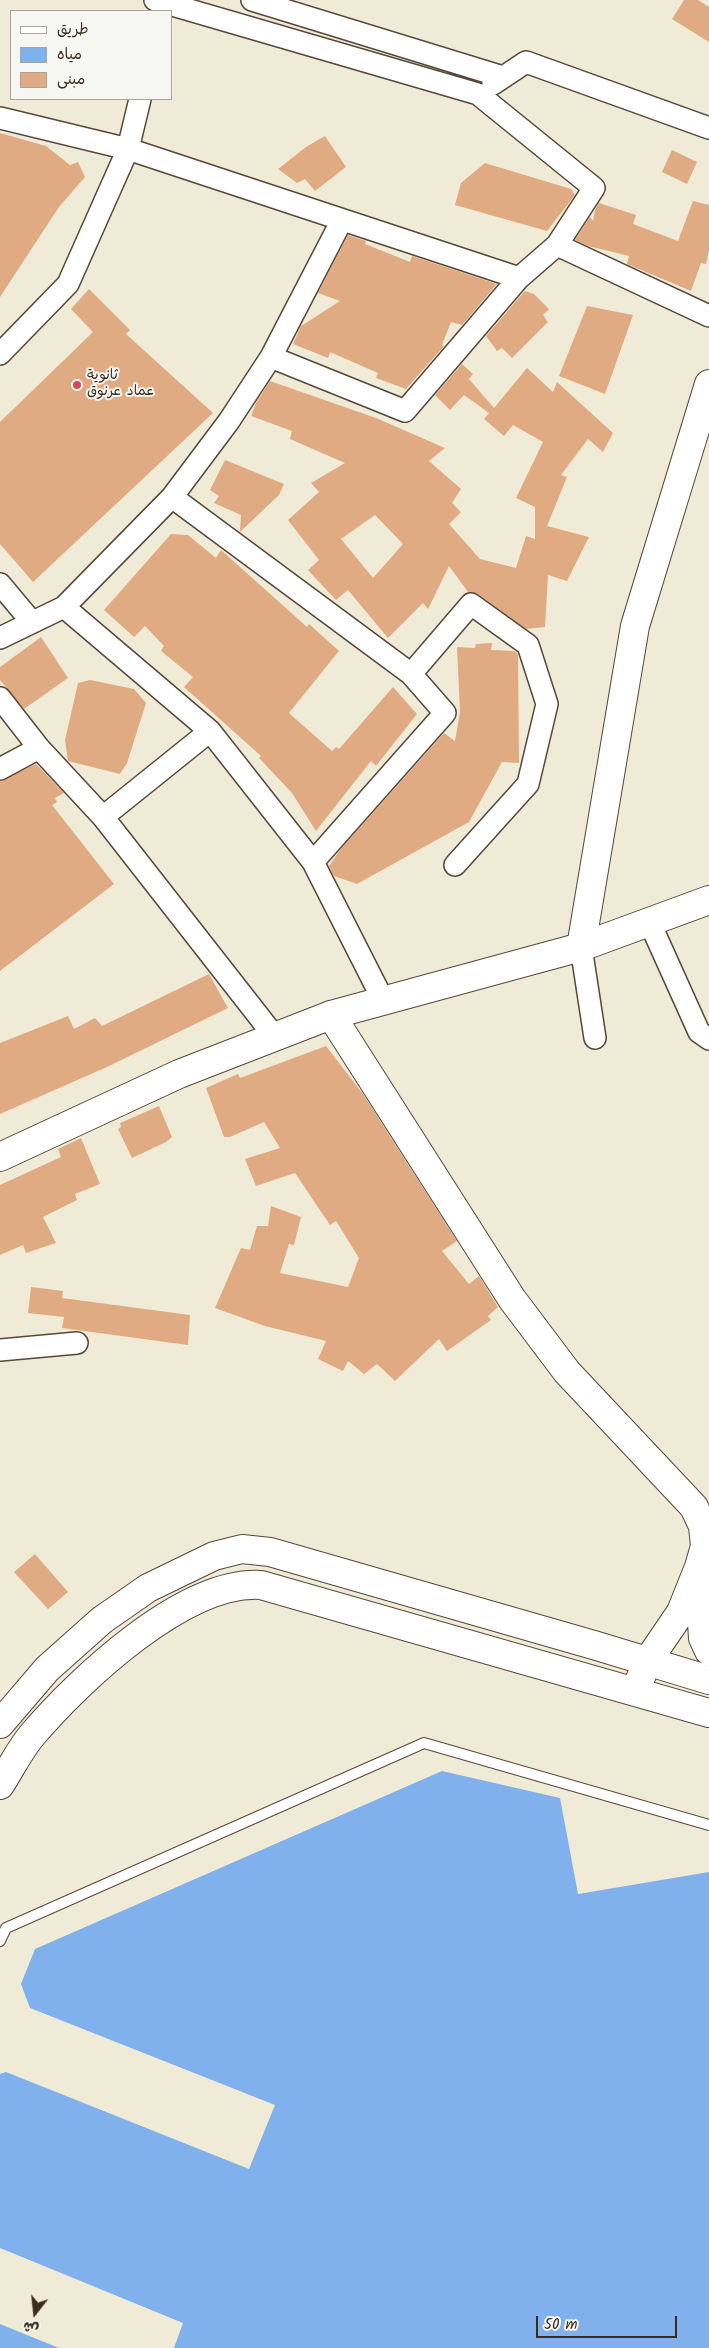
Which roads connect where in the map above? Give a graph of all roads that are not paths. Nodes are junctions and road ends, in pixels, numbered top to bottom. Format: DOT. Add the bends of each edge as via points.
graph roads {
  1 [pos="252,0"];
  2 [pos="159,4"];
  3 [pos="503,77"];
  4 [pos="478,94"];
  5 [pos="140,100"];
  6 [pos="0,118"];
  7 [pos="709,128"];
  8 [pos="128,149"];
  9 [pos="342,220"];
  10 [pos="557,245"];
  11 [pos="519,278"];
  12 [pos="709,316"];
  13 [pos="0,354"];
  14 [pos="272,357"];
  15 [pos="709,384"];
  16 [pos="172,497"];
  17 [pos="0,584"];
  18 [pos="64,607"];
  19 [pos="32,621"];
  20 [pos="0,638"];
  21 [pos="411,674"];
  22 [pos="0,698"];
  23 [pos="210,731"];
  24 [pos="39,748"];
  25 [pos="0,769"];
  26 [pos="103,817"];
  27 [pos="313,862"];
  28 [pos="455,865"];
  29 [pos="709,900"];
  30 [pos="649,921"];
  31 [pos="581,947"];
  32 [pos="384,1002"];
  33 [pos="331,1015"];
  34 [pos="275,1038"];
  35 [pos="595,1038"];
  36 [pos="709,1039"];
  37 [pos="0,1157"];
  38 [pos="77,1343"];
  39 [pos="0,1350"];
  40 [pos="699,1567"];
  41 [pos="709,1651"];
  42 [pos="647,1662"];
  43 [pos="709,1680"];
  44 [pos="635,1692"];
  45 [pos="709,1713"];
  46 [pos="0,1724"];
  47 [pos="0,1785"];
  48 [pos="709,1826"];
  49 [pos="0,1942"];
  1 -- 3 [label="street"];
  2 -- 4 [label="street"];
  3 -- 4 [label="street"];
  3 -- 7 [label="street" via="526,62"];
  4 -- 10 [label="street" via="594,188"];
  5 -- 8 [label="street"];
  6 -- 8 [label="street"];
  8 -- 9 [label="street"];
  8 -- 13 [label="street" via="68,284"];
  9 -- 11 [label="street"];
  9 -- 14 [label="street"];
  10 -- 11 [label="street"];
  10 -- 12 [label="street"];
  11 -- 14 [label="street" via="405,411"];
  14 -- 16 [label="street"];
  15 -- 31 [label="street" via="635,626"];
  16 -- 18 [label="street"];
  16 -- 21 [label="street"];
  17 -- 19 [label="street"];
  18 -- 19 [label="street"];
  18 -- 23 [label="street"];
  19 -- 20 [label="street"];
  21 -- 27 [label="street" via="445,713"];
  21 -- 28 [label="street" via="471,604 528,645 547,704 528,784"];
  22 -- 24 [label="street"];
  23 -- 26 [label="street"];
  23 -- 27 [label="street"];
  24 -- 25 [label="street"];
  24 -- 26 [label="street"];
  26 -- 34 [label="street"];
  27 -- 32 [label="street"];
  29 -- 30 [label="street"];
  30 -- 31 [label="street"];
  30 -- 36 [label="street" via="699,1032"];
  31 -- 32 [label="street"];
  31 -- 35 [label="street"];
  32 -- 33 [label="street"];
  33 -- 34 [label="street"];
  33 -- 40 [label="street" via="512,1299 567,1372 694,1508 703,1526 705,1546"];
  34 -- 37 [label="street" via="179,1074"];
  38 -- 39 [label="street"];
  40 -- 41 [label="street" via="703,1638"];
  40 -- 42 [label="street" via="681,1612"];
  42 -- 43 [label="street"];
  42 -- 44 [label="street"];
  42 -- 46 [label="street" via="270,1552 242,1549 214,1556 148,1588 102,1620 47,1669"];
  44 -- 45 [label="street"];
  44 -- 47 [label="street" via="261,1585 245,1584 228,1587 169,1614 121,1647 32,1735"];
  48 -- 49 [label="lane" via="424,1743 6,1928"];
}
